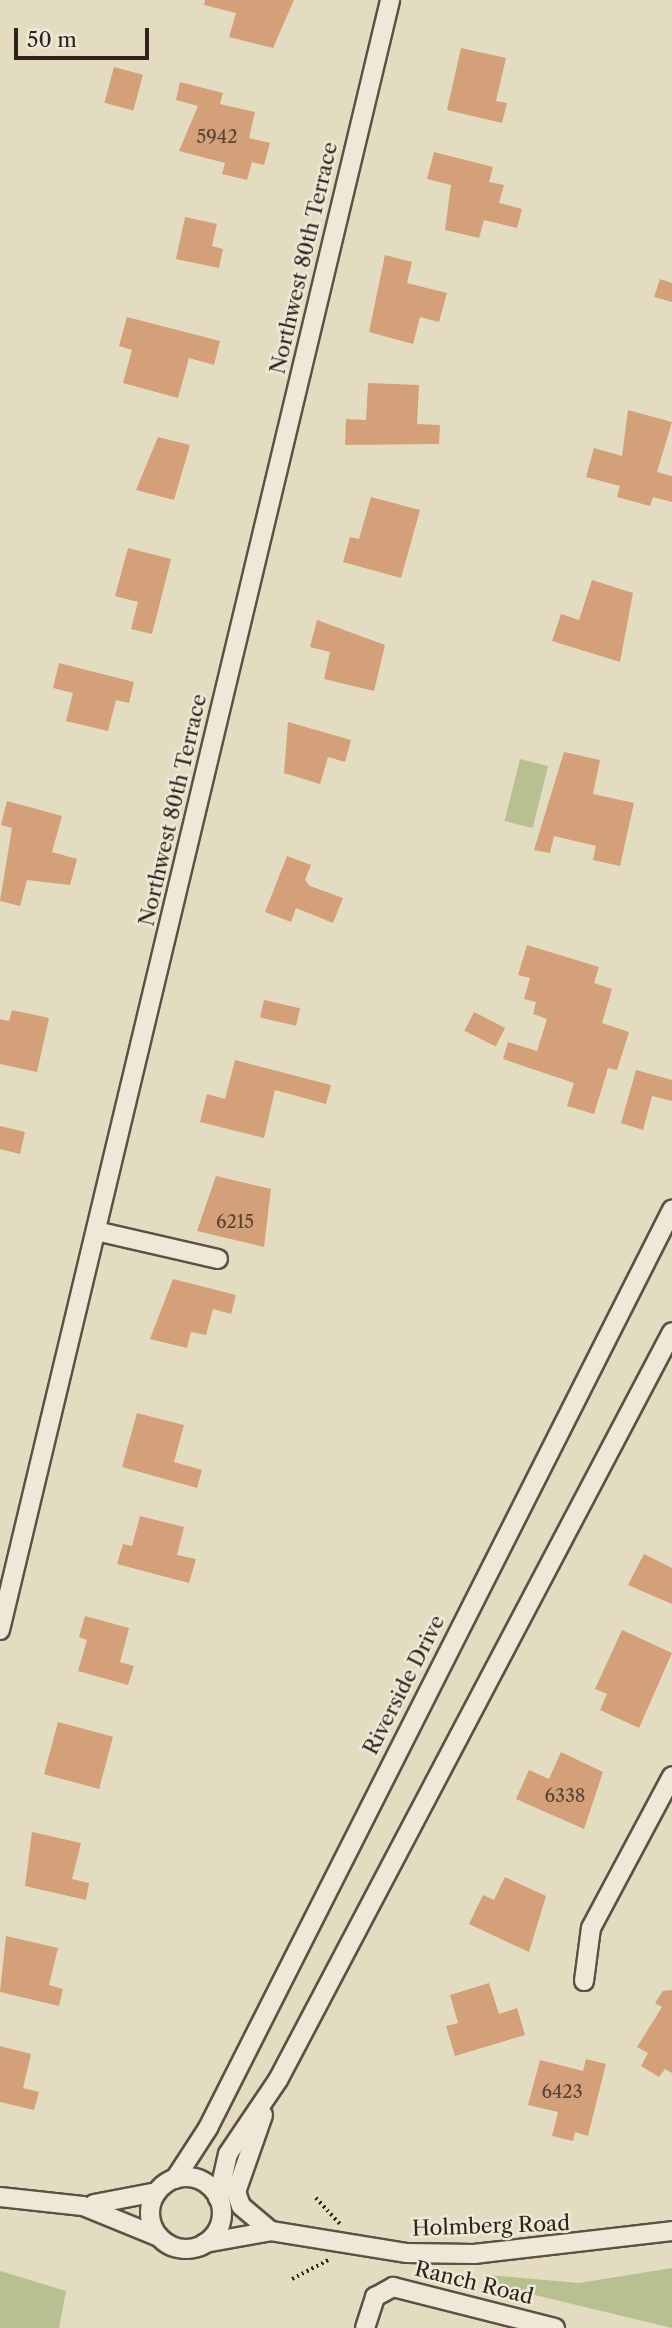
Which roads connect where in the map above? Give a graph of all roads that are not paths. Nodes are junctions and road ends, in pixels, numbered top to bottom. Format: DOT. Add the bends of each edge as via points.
graph roads {
  1 [pos="390,0"];
  2 [pos="671,1214"];
  3 [pos="96,1231"];
  4 [pos="218,1259"];
  5 [pos="672,1332"];
  6 [pos="0,1630"];
  7 [pos="672,1776"];
  8 [pos="668,1797"];
  9 [pos="584,1981"];
  10 [pos="278,2080"];
  11 [pos="175,2179"];
  12 [pos="158,2192"];
  13 [pos="0,2197"];
  14 [pos="219,2201"];
  15 [pos="83,2206"];
  16 [pos="271,2231"];
  17 [pos="672,2231"];
  18 [pos="159,2237"];
  19 [pos="205,2243"];
  20 [pos="365,2328"];
  21 [pos="555,2328"];
  1 -- 3 [label="street, Northwest 80th Terrace"];
  2 -- 11 [label="street, Riverside Drive" via="208,2128"];
  3 -- 4 [label="street"];
  3 -- 6 [label="street, Northwest 80th Terrace"];
  5 -- 10 [label="street"];
  7 -- 8 [label="street"];
  8 -- 9 [label="street" via="591,1928"];
  10 -- 14 [label="street" via="228,2154"];
  10 -- 16 [label="street" via="236,2181 241,2206"];
  11 -- 12 [label="street"];
  11 -- 14 [label="street" via="205,2183"];
  12 -- 15 [label="street"];
  12 -- 18 [label="street" via="150,2210"];
  13 -- 15 [label="street"];
  14 -- 16 [label="street, Holmberg Road"];
  14 -- 19 [label="street" via="221,2221"];
  15 -- 18 [label="street"];
  16 -- 17 [label="street, Holmberg Road" via="437,2254 541,2250"];
  16 -- 19 [label="street, Holmberg Road"];
  18 -- 19 [label="street" via="181,2249"];
  20 -- 21 [label="street, Ranch Road" via="382,2291 406,2288"];
}
